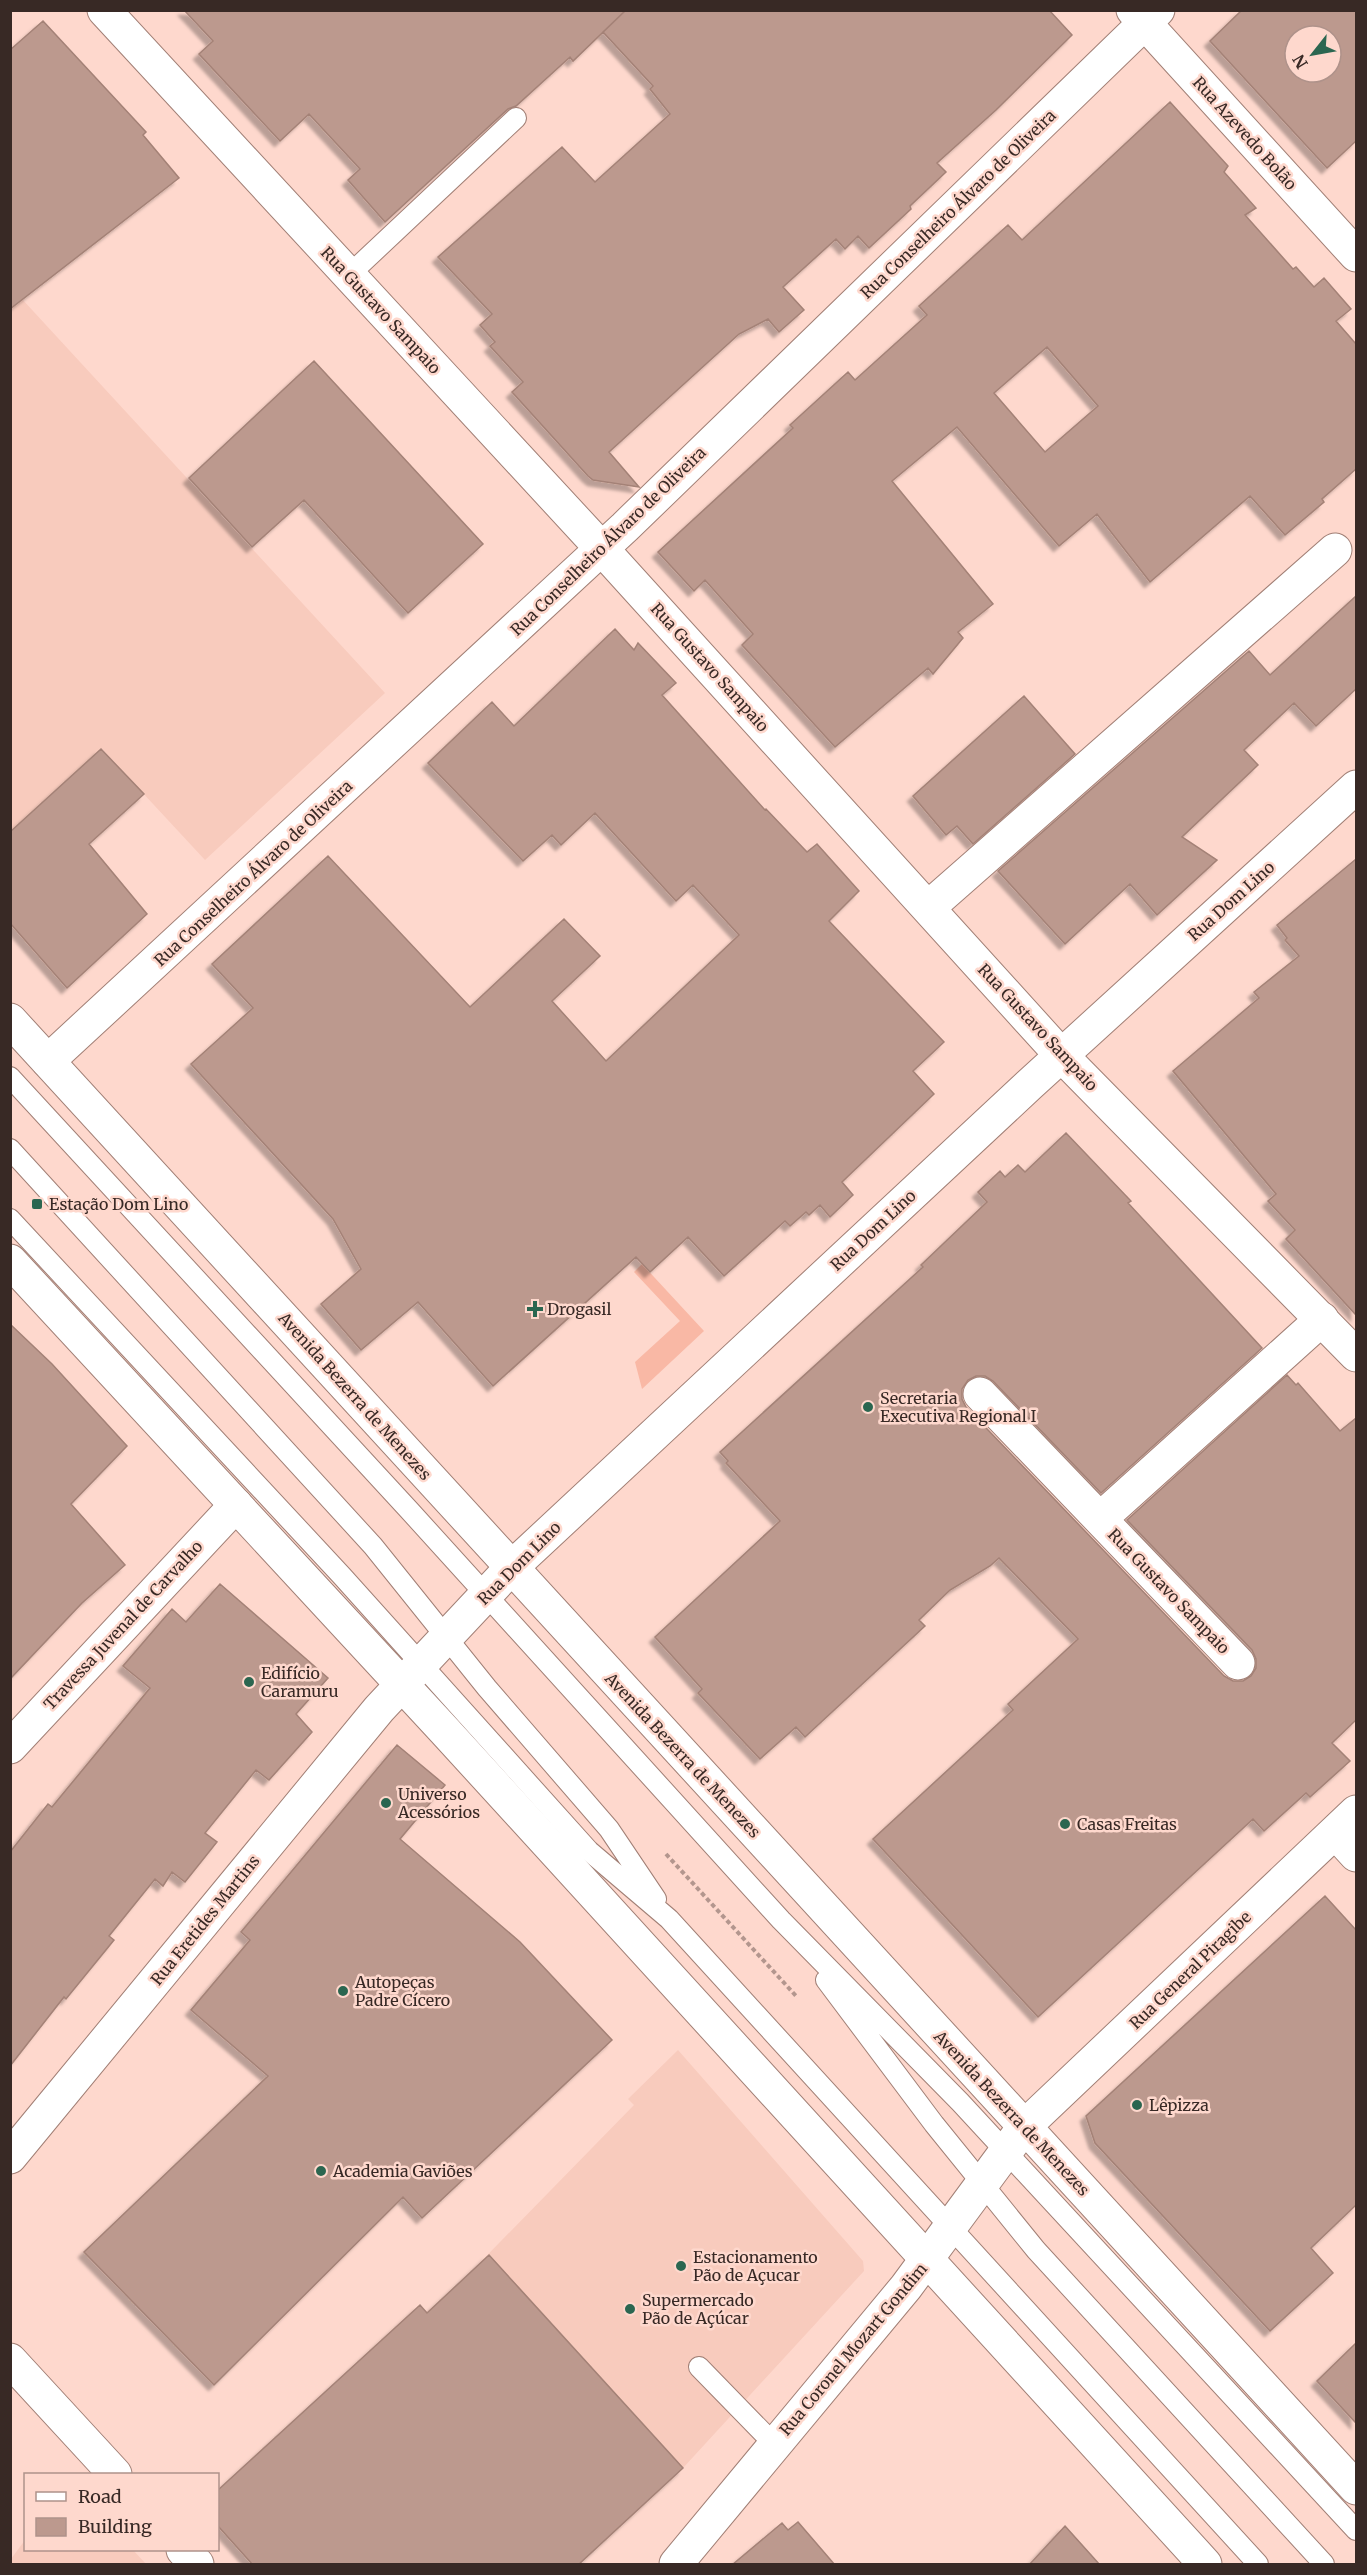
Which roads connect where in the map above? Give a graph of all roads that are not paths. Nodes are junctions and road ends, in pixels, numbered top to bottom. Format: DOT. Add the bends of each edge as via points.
graph roads {
  1 [pos="104,10"];
  2 [pos="1145,15"];
  3 [pos="516,118"];
  4 [pos="1356,255"];
  5 [pos="349,275"];
  6 [pos="602,549"];
  7 [pos="1335,550"];
  8 [pos="1356,787"];
  9 [pos="929,908"];
  10 [pos="10,1020"];
  11 [pos="1061,1055"];
  12 [pos="48,1061"];
  13 [pos="10,1077"];
  14 [pos="10,1149"];
  15 [pos="10,1219"];
  16 [pos="10,1261"];
  17 [pos="1322,1319"];
  18 [pos="1356,1355"];
  19 [pos="981,1394"];
  20 [pos="236,1505"];
  21 [pos="1100,1519"];
  22 [pos="511,1568"];
  23 [pos="486,1595"];
  24 [pos="446,1637"];
  25 [pos="1238,1663"];
  26 [pos="411,1675"];
  27 [pos="10,1747"];
  28 [pos="1349,1833"];
  29 [pos="669,1919"];
  30 [pos="781,1920"];
  31 [pos="1015,2140"];
  32 [pos="10,2157"];
  33 [pos="983,2184"];
  34 [pos="951,2228"];
  35 [pos="926,2261"];
  36 [pos="10,2360"];
  37 [pos="699,2367"];
  38 [pos="774,2444"];
  39 [pos="113,2473"];
  40 [pos="1356,2488"];
  41 [pos="1356,2530"];
  42 [pos="184,2551"];
  43 [pos="197,2565"];
  44 [pos="676,2565"];
  45 [pos="1205,2565"];
  46 [pos="1258,2565"];
  47 [pos="1324,2565"];
  1 -- 5 [label="street, Rua Gustavo Sampaio"];
  2 -- 4 [label="street, Rua Azevedo Bolão"];
  2 -- 6 [label="street, Rua Conselheiro Álvaro de Oliveira"];
  3 -- 5 [label="lane"];
  5 -- 6 [label="street, Rua Gustavo Sampaio"];
  6 -- 9 [label="street, Rua Gustavo Sampaio"];
  6 -- 12 [label="street, Rua Conselheiro Álvaro de Oliveira"];
  7 -- 9 [label="street"];
  8 -- 11 [label="street, Rua Dom Lino"];
  9 -- 11 [label="street, Rua Gustavo Sampaio"];
  10 -- 12 [label="street, Avenida Bezerra de Menezes"];
  11 -- 17 [label="street, Rua Gustavo Sampaio"];
  11 -- 22 [label="street, Rua Dom Lino"];
  12 -- 22 [label="street, Avenida Bezerra de Menezes"];
  13 -- 23 [label="lane, Avenida Bezerra de Menezes"];
  14 -- 24 [label="lane" via="373,1546"];
  15 -- 26 [label="lane" via="342,1576"];
  16 -- 20 [label="street"];
  17 -- 18 [label="street, Rua Gustavo Sampaio"];
  17 -- 21 [label="street, Rua Gustavo Sampaio"];
  19 -- 21 [label="street, Rua Gustavo Sampaio"];
  20 -- 26 [label="street"];
  20 -- 27 [label="street, Travessa Juvenal de Carvalho"];
  21 -- 25 [label="street, Rua Gustavo Sampaio"];
  22 -- 23 [label="street, Rua Dom Lino"];
  22 -- 31 [label="street, Avenida Bezerra de Menezes"];
  23 -- 24 [label="street, Rua Dom Lino"];
  23 -- 30 [label="lane, Avenida Bezerra de Menezes"];
  24 -- 26 [label="street, Rua Dom Lino"];
  24 -- 29 [label="lane" via="609,1829"];
  26 -- 29 [label="lane" via="589,1851"];
  26 -- 32 [label="street, Rua Eretides Martins" via="371,1718"];
  26 -- 35 [label="street"];
  28 -- 31 [label="street, Rua General Piragibe"];
  29 -- 34 [label="lane"];
  30 -- 31 [label="lane, Avenida Bezerra de Menezes" via="960,2102"];
  30 -- 33 [label="lane, Avenida Bezerra de Menezes"];
  31 -- 33 [label="street, Rua Coronel Mozart Gondim"];
  31 -- 40 [label="street, Avenida Bezerra de Menezes"];
  31 -- 41 [label="lane, Avenida Bezerra de Menezes"];
  33 -- 34 [label="street, Rua Coronel Mozart Gondim"];
  33 -- 47 [label="lane, Avenida Bezerra de Menezes" via="1036,2250"];
  34 -- 35 [label="street, Rua Coronel Mozart Gondim"];
  34 -- 46 [label="lane"];
  35 -- 38 [label="street, Rua Coronel Mozart Gondim"];
  35 -- 45 [label="street"];
  36 -- 39 [label="street"];
  37 -- 38 [label="lane"];
  38 -- 44 [label="street, Rua Coronel Mozart Gondim"];
  42 -- 43 [label="street"];
}
